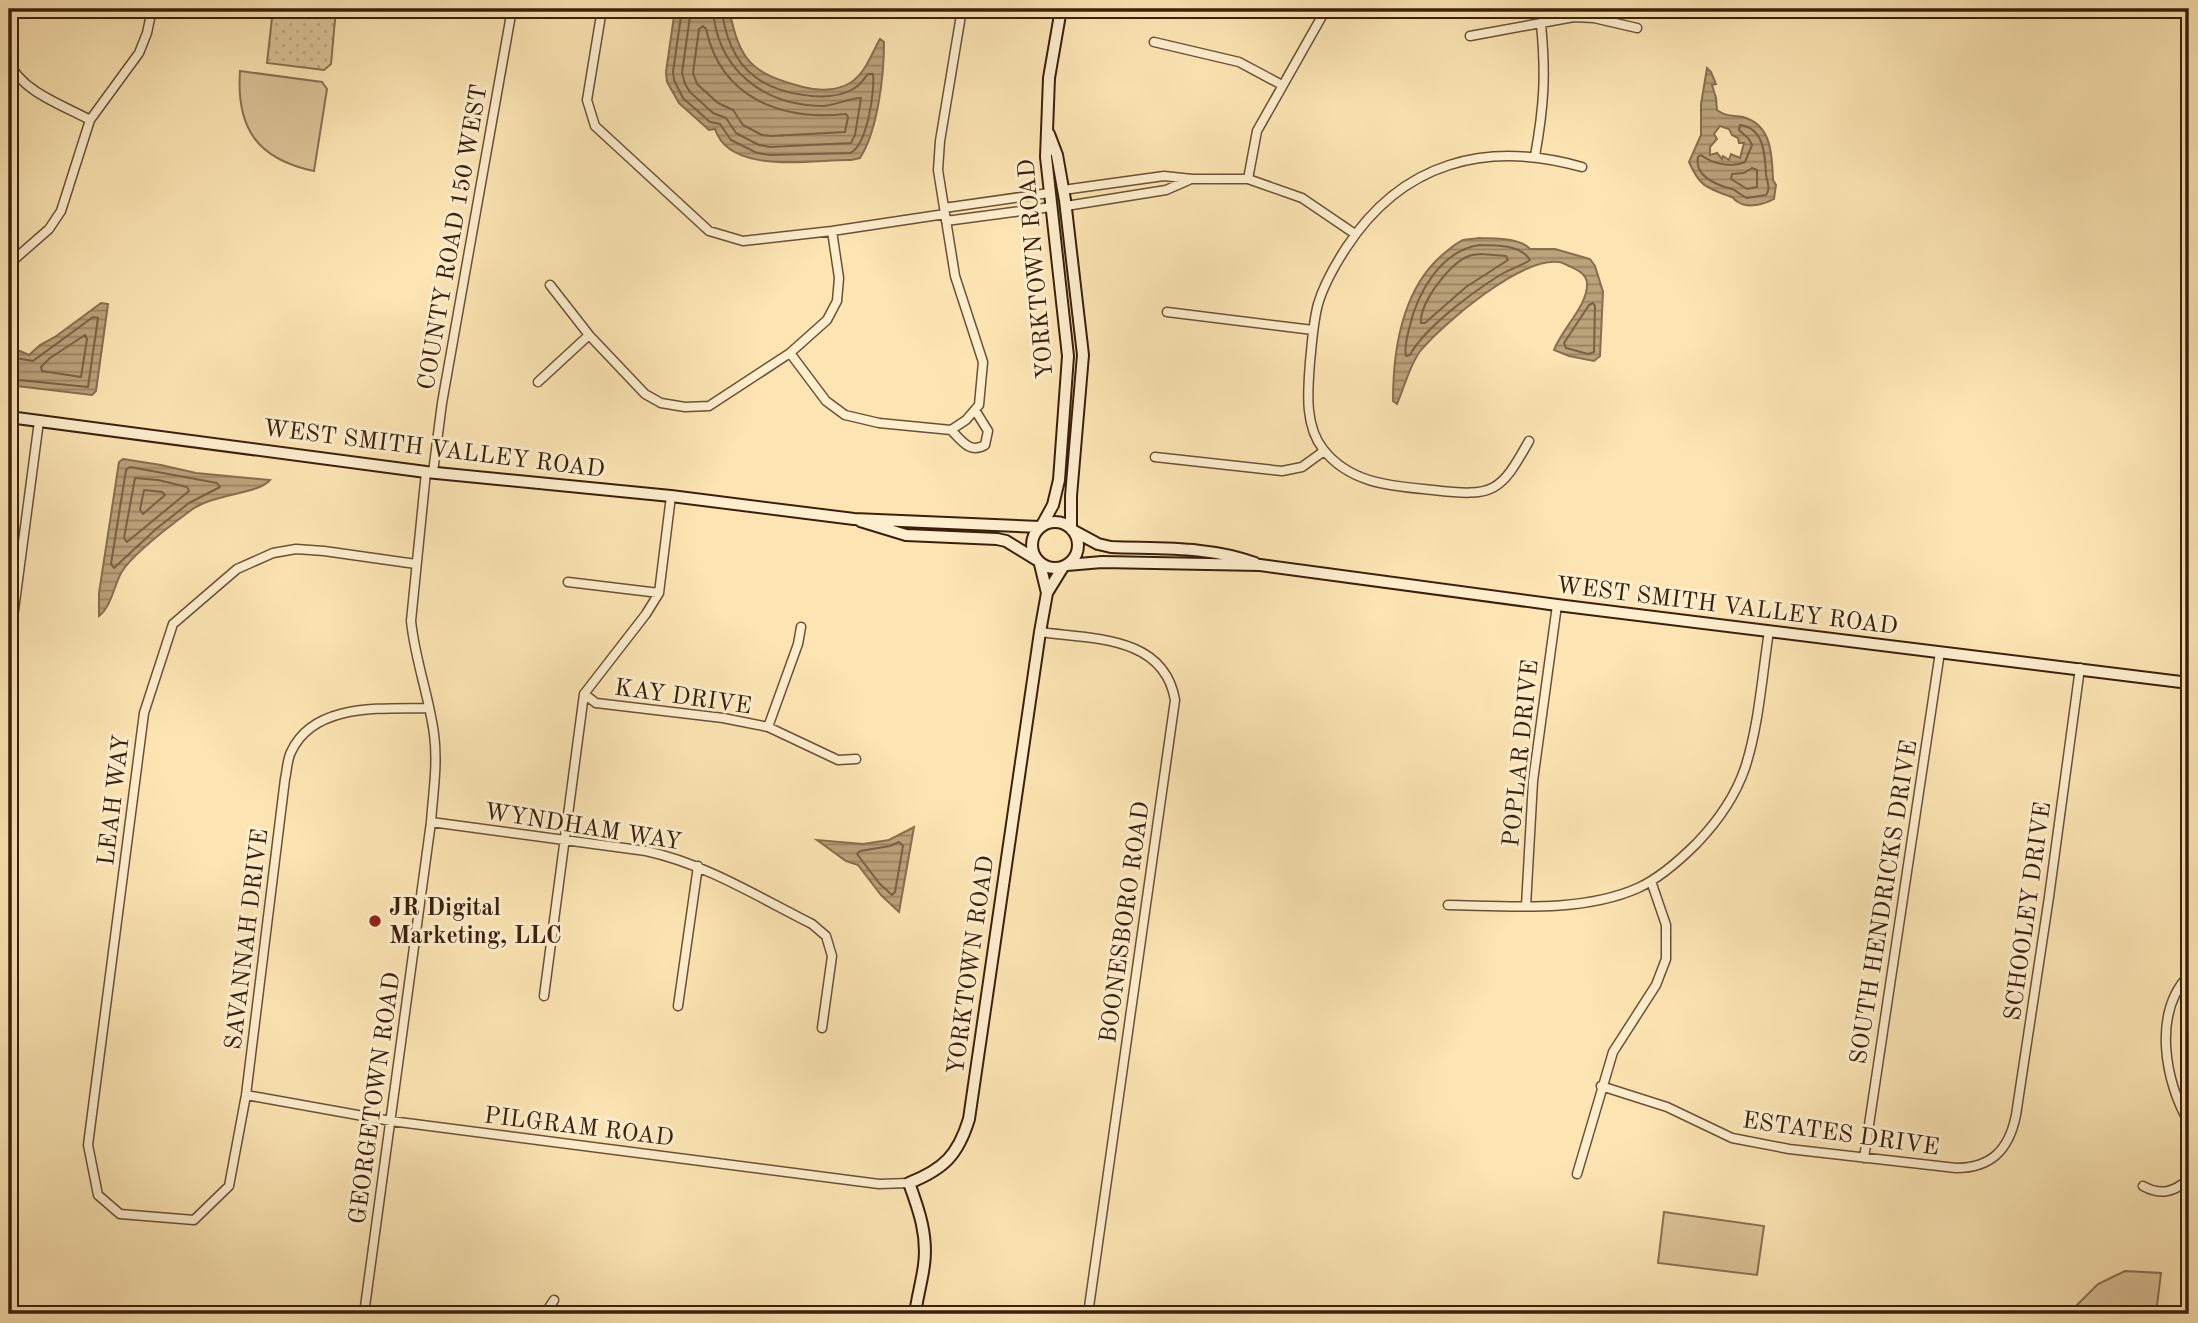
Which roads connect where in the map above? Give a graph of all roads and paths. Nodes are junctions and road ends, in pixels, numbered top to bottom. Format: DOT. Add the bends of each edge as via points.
graph roads {
  1 [pos="152,9"];
  2 [pos="512,9"];
  3 [pos="601,9"];
  4 [pos="962,9"];
  5 [pos="1061,9"];
  6 [pos="1326,9"];
  7 [pos="1541,24"];
  8 [pos="1637,28"];
  9 [pos="1470,36"];
  10 [pos="1154,42"];
  11 [pos="9,62"];
  12 [pos="1282,85"];
  13 [pos="90,120"];
  14 [pos="1048,132"];
  15 [pos="1535,156"];
  16 [pos="1582,167"];
  17 [pos="1192,179"];
  18 [pos="1248,179"];
  19 [pos="1063,190"];
  20 [pos="1049,193"];
  21 [pos="1066,206"];
  22 [pos="1051,207"];
  23 [pos="945,215"];
  24 [pos="832,231"];
  25 [pos="1355,234"];
  26 [pos="9,250"];
  27 [pos="17,257"];
  28 [pos="9,264"];
  29 [pos="550,285"];
  30 [pos="1167,312"];
  31 [pos="1313,330"];
  32 [pos="589,335"];
  33 [pos="790,353"];
  34 [pos="538,382"];
  35 [pos="977,408"];
  36 [pos="9,417"];
  37 [pos="39,421"];
  38 [pos="951,430"];
  39 [pos="1530,441"];
  40 [pos="1324,451"];
  41 [pos="1155,457"];
  42 [pos="430,472"];
  43 [pos="671,496"];
  44 [pos="854,519"];
  45 [pos="1041,526"];
  46 [pos="1072,529"];
  47 [pos="1039,562"];
  48 [pos="416,564"];
  49 [pos="1261,565"];
  50 [pos="1065,566"];
  51 [pos="13,570"];
  52 [pos="568,582"];
  53 [pos="659,593"];
  54 [pos="1047,593"];
  55 [pos="1557,605"];
  56 [pos="801,628"];
  57 [pos="1769,631"];
  58 [pos="1040,632"];
  59 [pos="9,648"];
  60 [pos="1940,652"];
  61 [pos="2080,668"];
  62 [pos="2189,683"];
  63 [pos="584,694"];
  64 [pos="428,708"];
  65 [pos="768,727"];
  66 [pos="856,759"];
  67 [pos="431,822"];
  68 [pos="563,841"];
  69 [pos="698,866"];
  70 [pos="2189,879"];
  71 [pos="1651,881"];
  72 [pos="2189,904"];
  73 [pos="1448,905"];
  74 [pos="1525,906"];
  75 [pos="2189,975"];
  76 [pos="544,996"];
  77 [pos="678,1006"];
  78 [pos="822,1028"];
  79 [pos="1601,1086"];
  80 [pos="246,1095"];
  81 [pos="391,1121"];
  82 [pos="2189,1123"];
  83 [pos="1998,1154"];
  84 [pos="1864,1158"];
  85 [pos="1577,1174"];
  86 [pos="2189,1179"];
  87 [pos="909,1183"];
  88 [pos="2143,1186"];
  89 [pos="147,1216"];
  90 [pos="554,1300"];
  91 [pos="364,1314"];
  92 [pos="545,1314"];
  93 [pos="915,1314"];
  94 [pos="1088,1314"];
  1 -- 13 [label="street" via="139,53"];
  2 -- 42 [label="street, COUNTY ROAD 150 WEST"];
  3 -- 24 [label="street" via="587,100 596,126 709,232 743,241"];
  4 -- 23 [label="street" via="940,141 938,170"];
  5 -- 14 [label="main road, YORKTOWN ROAD" via="1049,78"];
  6 -- 12 [label="street"];
  7 -- 8 [label="street" via="1574,17"];
  7 -- 9 [label="street"];
  7 -- 15 [label="street" via="1544,97"];
  10 -- 12 [label="street" via="1239,62"];
  11 -- 13 [label="street" via="27,85"];
  12 -- 18 [label="street" via="1257,131"];
  13 -- 27 [label="street" via="61,212"];
  14 -- 19 [label="main road, YORKTOWN ROAD"];
  14 -- 20 [label="main road, YORKTOWN ROAD"];
  15 -- 16 [label="street"];
  15 -- 25 [label="street" via="1481,157 1432,172 1402,187"];
  17 -- 18 [label="street"];
  17 -- 19 [label="street" via="1164,176"];
  17 -- 21 [label="street" via="1166,190"];
  18 -- 25 [label="street" via="1302,198"];
  19 -- 21 [label="main road, YORKTOWN ROAD"];
  20 -- 22 [label="main road, YORKTOWN ROAD"];
  20 -- 23 [label="street"];
  21 -- 46 [label="main road, YORKTOWN ROAD" via="1083,355"];
  22 -- 23 [label="street"];
  22 -- 45 [label="main road, YORKTOWN ROAD" via="1068,356 1059,480 1053,505"];
  23 -- 24 [label="street"];
  23 -- 35 [label="street" via="955,276 983,362"];
  24 -- 33 [label="street" via="838,302 827,320"];
  25 -- 31 [label="street" via="1331,271"];
  26 -- 27 [label="street"];
  27 -- 28 [label="street"];
  29 -- 32 [label="street"];
  30 -- 31 [label="street"];
  31 -- 40 [label="street" via="1310,421"];
  32 -- 33 [label="street" via="645,394 661,403 685,407 709,406"];
  32 -- 34 [label="street"];
  33 -- 38 [label="street" via="826,401 845,415"];
  35 -- 38 [label="street"];
  35 -- 38 [label="street" via="988,431 985,444 970,448"];
  36 -- 37 [label="main road, WEST SMITH VALLEY ROAD"];
  37 -- 42 [label="main road, WEST SMITH VALLEY ROAD"];
  37 -- 51 [label="street"];
  39 -- 40 [label="street" via="1505,480 1474,493 1369,481"];
  40 -- 41 [label="street" via="1302,467 1282,471"];
  42 -- 43 [label="main road, WEST SMITH VALLEY ROAD"];
  42 -- 48 [label="street, GEORGETOWN ROAD"];
  43 -- 44 [label="main road, WEST SMITH VALLEY ROAD"];
  43 -- 53 [label="street"];
  44 -- 45 [label="main road, WEST SMITH VALLEY ROAD"];
  44 -- 47 [label="main road, WEST SMITH VALLEY ROAD" via="906,535 1006,541"];
  45 -- 46 [label="main road" via="1057,522"];
  45 -- 47 [label="main road" via="1031,542"];
  46 -- 49 [label="main road, WEST SMITH VALLEY ROAD" via="1111,547 1194,550"];
  46 -- 50 [label="main road" via="1078,550"];
  47 -- 50 [label="main road" via="1054,569"];
  47 -- 54 [label="main road, YORKTOWN ROAD"];
  48 -- 64 [label="street, GEORGETOWN ROAD" via="411,621"];
  48 -- 89 [label="street, LEAH WAY" via="324,551 273,553 237,569 173,624 144,713 88,1145 98,1195 120,1214"];
  49 -- 50 [label="main road, WEST SMITH VALLEY ROAD" via="1102,562"];
  49 -- 55 [label="main road, WEST SMITH VALLEY ROAD"];
  50 -- 54 [label="main road, YORKTOWN ROAD"];
  51 -- 59 [label="street"];
  52 -- 53 [label="street"];
  53 -- 63 [label="street"];
  54 -- 58 [label="main road, YORKTOWN ROAD"];
  55 -- 57 [label="main road, WEST SMITH VALLEY ROAD"];
  55 -- 74 [label="street, POPLAR DRIVE" via="1533,781"];
  56 -- 65 [label="street"];
  57 -- 60 [label="main road, WEST SMITH VALLEY ROAD"];
  57 -- 71 [label="street" via="1750,752 1739,785 1715,824 1680,860"];
  58 -- 87 [label="main road, YORKTOWN ROAD" via="969,1119 953,1155 936,1171"];
  58 -- 94 [label="street, BOONESBORO ROAD" via="1138,649 1162,668 1172,683 1175,700"];
  60 -- 61 [label="main road, WEST SMITH VALLEY ROAD"];
  60 -- 84 [label="street, SOUTH HENDRICKS DRIVE"];
  61 -- 62 [label="main road, WEST SMITH VALLEY ROAD"];
  61 -- 83 [label="street, SCHOOLEY DRIVE" via="2016,1115 2007,1143"];
  63 -- 65 [label="street, KAY DRIVE" via="596,703"];
  63 -- 68 [label="street"];
  64 -- 67 [label="street, GEORGETOWN ROAD" via="437,760"];
  64 -- 80 [label="street, SAVANNAH DRIVE" via="341,713 319,722 291,753"];
  65 -- 66 [label="street, KAY DRIVE" via="838,760"];
  67 -- 68 [label="street, WYNDHAM WAY"];
  67 -- 81 [label="street, GEORGETOWN ROAD"];
  68 -- 69 [label="street, WYNDHAM WAY" via="646,851"];
  68 -- 76 [label="street"];
  69 -- 77 [label="street"];
  69 -- 78 [label="street, WYNDHAM WAY" via="812,924 826,936 832,956"];
  70 -- 72 [label="street"];
  71 -- 74 [label="street" via="1606,899"];
  71 -- 79 [label="street" via="1667,925 1666,959 1656,985 1613,1052"];
  73 -- 74 [label="street"];
  75 -- 82 [label="street" via="2170,1007 2166,1043 2175,1091"];
  79 -- 84 [label="street, ESTATES DRIVE" via="1667,1107 1732,1138"];
  79 -- 85 [label="street"];
  80 -- 81 [label="street, PILGRAM ROAD"];
  80 -- 89 [label="street, SAVANNAH DRIVE" via="229,1186 194,1220"];
  81 -- 87 [label="street, PILGRAM ROAD" via="880,1184"];
  81 -- 91 [label="street, GEORGETOWN ROAD"];
  83 -- 84 [label="street, ESTATES DRIVE" via="1967,1168"];
  86 -- 88 [label="street" via="2164,1192"];
  87 -- 93 [label="main road" via="925,1236"];
  90 -- 92 [label="street"];
}
